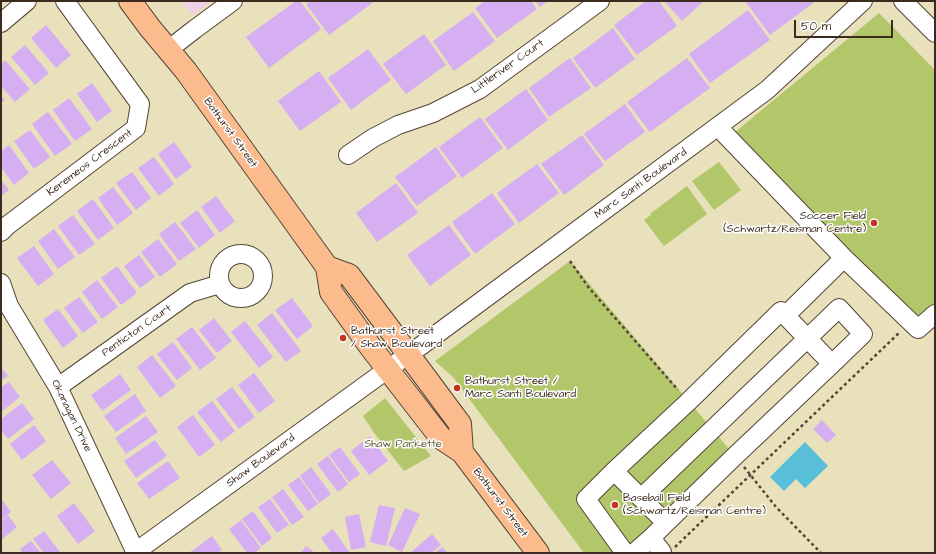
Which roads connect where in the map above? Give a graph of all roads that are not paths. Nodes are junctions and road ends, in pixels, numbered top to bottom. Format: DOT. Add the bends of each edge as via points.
graph roads {
  1 [pos="27,1"];
  2 [pos="65,1"];
  3 [pos="130,1"];
  4 [pos="233,1"];
  5 [pos="600,1"];
  6 [pos="863,1"];
  7 [pos="903,1"];
  8 [pos="1,23"];
  9 [pos="935,33"];
  10 [pos="168,50"];
  11 [pos="718,127"];
  12 [pos="348,155"];
  13 [pos="1,232"];
  14 [pos="844,258"];
  15 [pos="327,267"];
  16 [pos="1,283"];
  17 [pos="220,284"];
  18 [pos="935,314"];
  19 [pos="786,315"];
  20 [pos="807,337"];
  21 [pos="408,354"];
  22 [pos="832,364"];
  23 [pos="388,369"];
  24 [pos="58,387"];
  25 [pos="462,452"];
  26 [pos="614,471"];
  27 [pos="641,498"];
  28 [pos="666,523"];
  29 [pos="651,538"];
  30 [pos="668,550"];
  31 [pos="135,553"];
  32 [pos="538,553"];
  33 [pos="625,553"];
  34 [pos="634,553"];
  1 -- 8 [label="street"];
  2 -- 13 [label="street, Keremeos Crescent" via="140,104 136,128"];
  3 -- 10 [label="main road, Bathurst Street"];
  4 -- 10 [label="street"];
  5 -- 12 [label="street, Littleriver Court" via="480,89 433,113 398,125"];
  6 -- 11 [label="street, Marc Santi Boulevard" via="767,90"];
  7 -- 9 [label="street"];
  10 -- 15 [label="main road, Bathurst Street" via="186,71"];
  11 -- 14 [label="street"];
  11 -- 21 [label="street, Marc Santi Boulevard"];
  14 -- 18 [label="street" via="918,330"];
  14 -- 19 [label="street"];
  15 -- 21 [label="main road" via="349,275"];
  15 -- 23 [label="main road, Bathurst Street" via="331,292"];
  16 -- 24 [label="street, Okanagan Drive" via="9,306"];
  17 -- 24 [label="street, Penticton Court" via="190,293"];
  19 -- 20 [label="street"];
  19 -- 26 [label="street" via="781,311"];
  20 -- 22 [label="street"];
  20 -- 22 [label="street" via="839,308 863,334"];
  20 -- 27 [label="street"];
  21 -- 23 [label="street, Marc Santi Boulevard"];
  21 -- 25 [label="main road" via="460,424"];
  22 -- 28 [label="street"];
  23 -- 25 [label="main road, Bathurst Street" via="441,438"];
  23 -- 31 [label="street, Shaw Boulevard"];
  24 -- 31 [label="street, Okanagan Drive"];
  25 -- 32 [label="main road, Bathurst Street"];
  26 -- 27 [label="street"];
  26 -- 33 [label="street" via="586,499"];
  27 -- 28 [label="street"];
  28 -- 29 [label="street"];
  29 -- 30 [label="street" via="662,552"];
  29 -- 34 [label="street"];
}
